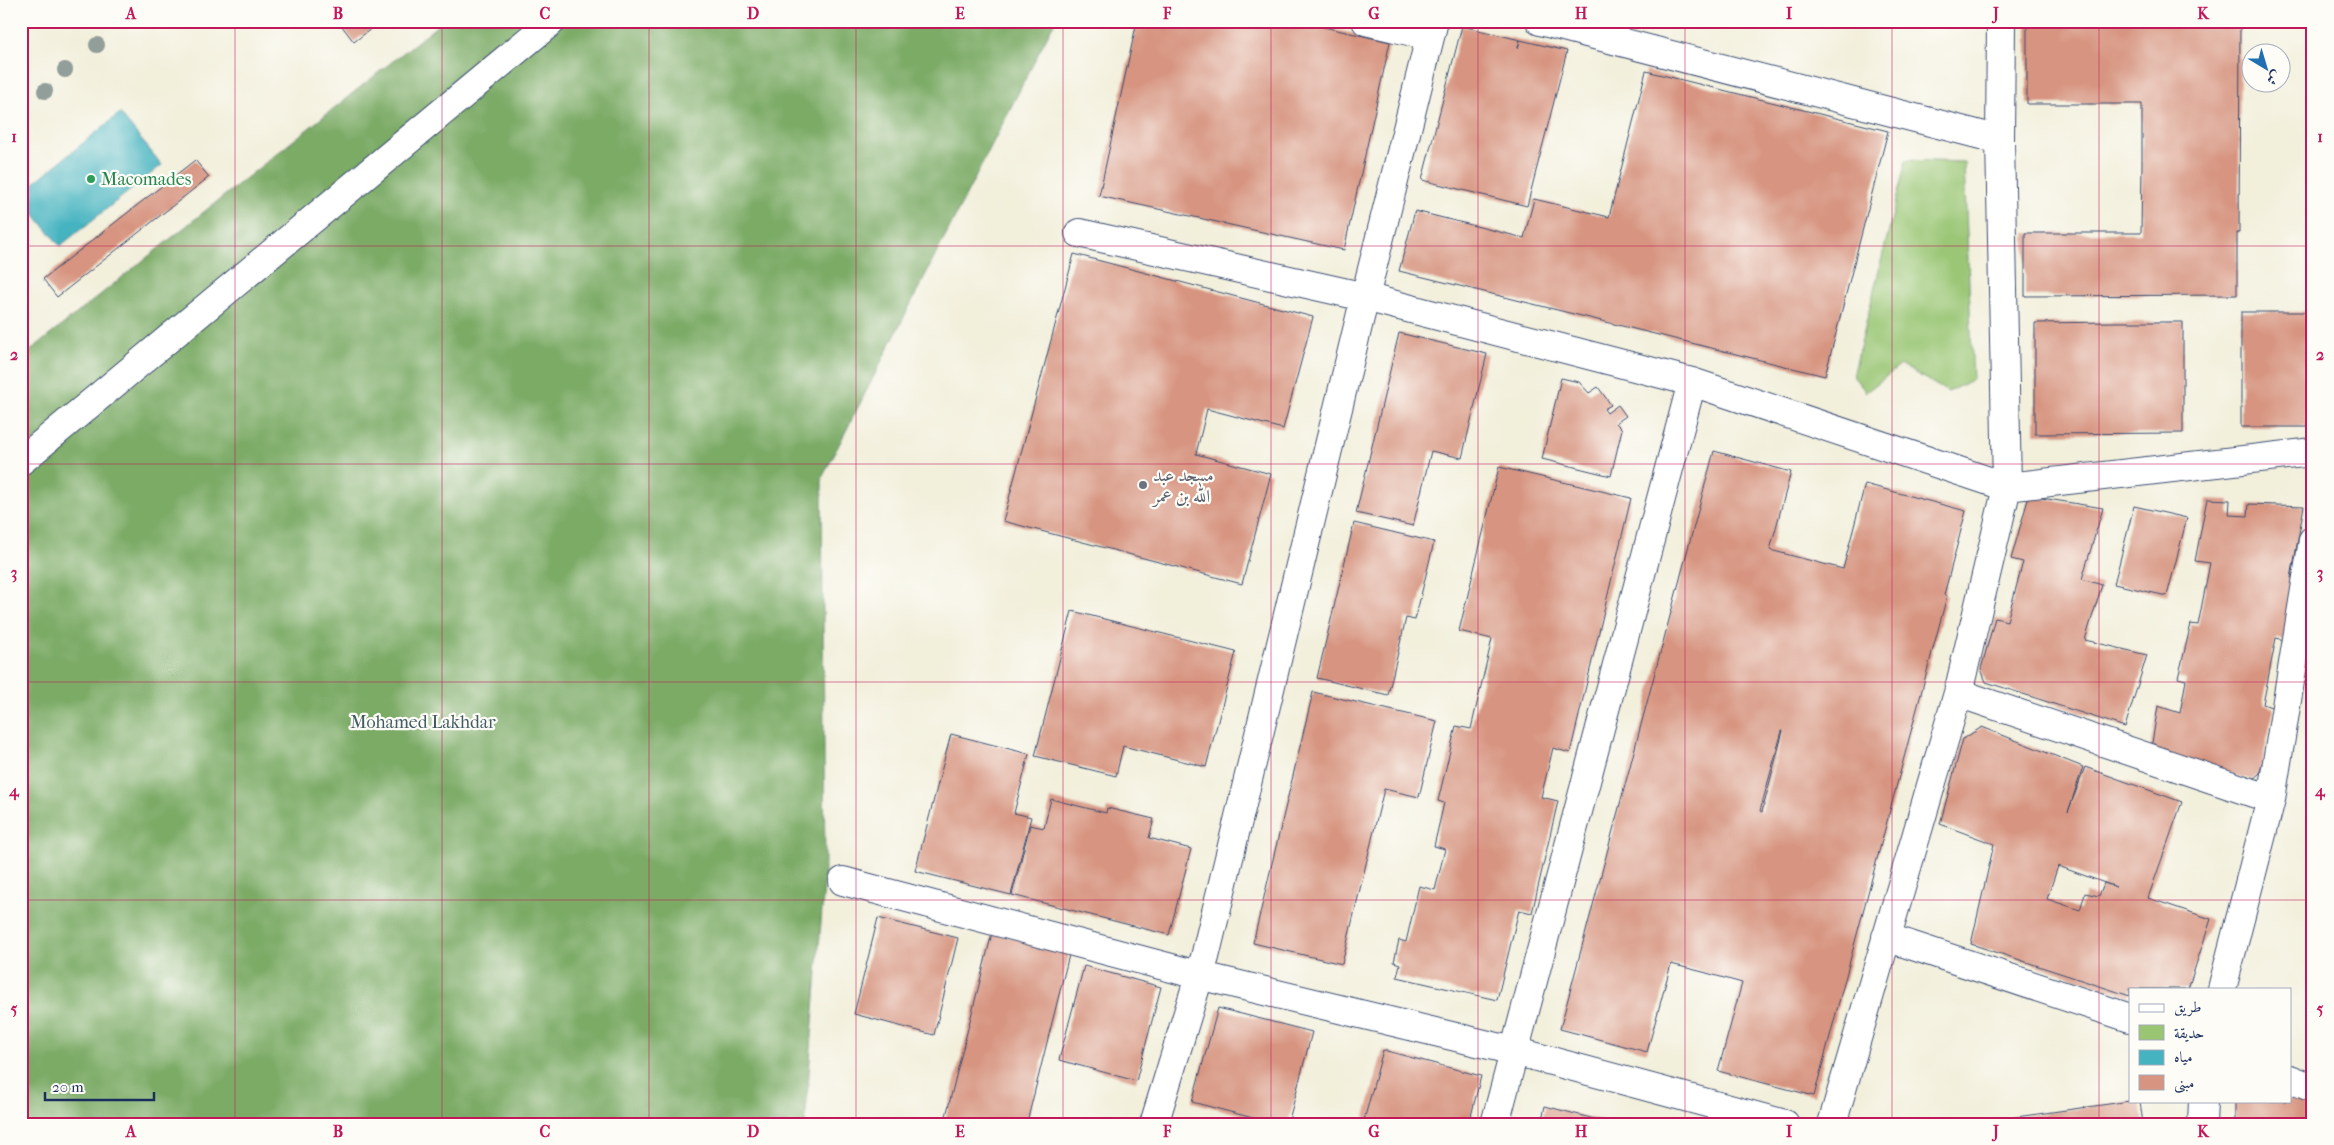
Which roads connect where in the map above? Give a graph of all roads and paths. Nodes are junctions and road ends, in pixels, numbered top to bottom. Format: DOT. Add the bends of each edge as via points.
graph roads {
  1 [pos="552,21"];
  2 [pos="1366,21"];
  3 [pos="1540,21"];
  4 [pos="2001,21"];
  5 [pos="1432,29"];
  6 [pos="2000,140"];
  7 [pos="1079,233"];
  8 [pos="1365,297"];
  9 [pos="1692,382"];
  10 [pos="2313,452"];
  11 [pos="21,461"];
  12 [pos="2008,487"];
  13 [pos="2313,540"];
  14 [pos="1958,693"];
  15 [pos="2271,799"];
  16 [pos="843,881"];
  17 [pos="1886,937"];
  18 [pos="1198,975"];
  19 [pos="2222,988"];
  20 [pos="2129,1018"];
  21 [pos="1514,1051"];
  22 [pos="2292,1080"];
  23 [pos="2313,1088"];
  24 [pos="2203,1102"];
  25 [pos="1154,1124"];
  26 [pos="1495,1124"];
  27 [pos="1785,1124"];
  28 [pos="1832,1124"];
  29 [pos="2202,1124"];
  1 -- 11 [label="street"];
  2 -- 5 [label="street"];
  3 -- 6 [label="street"];
  4 -- 6 [label="street"];
  5 -- 8 [label="street"];
  6 -- 12 [label="street"];
  7 -- 8 [label="street"];
  8 -- 9 [label="street"];
  8 -- 18 [label="street"];
  9 -- 12 [label="street"];
  9 -- 21 [label="street"];
  10 -- 12 [label="street"];
  12 -- 14 [label="street"];
  13 -- 15 [label="street"];
  14 -- 15 [label="street"];
  14 -- 17 [label="street"];
  15 -- 19 [label="street"];
  16 -- 18 [label="street"];
  17 -- 20 [label="street"];
  17 -- 28 [label="street"];
  18 -- 21 [label="street"];
  18 -- 25 [label="street"];
  21 -- 26 [label="street"];
  21 -- 27 [label="street"];
  22 -- 23 [label="street"];
  24 -- 29 [label="street"];
}
